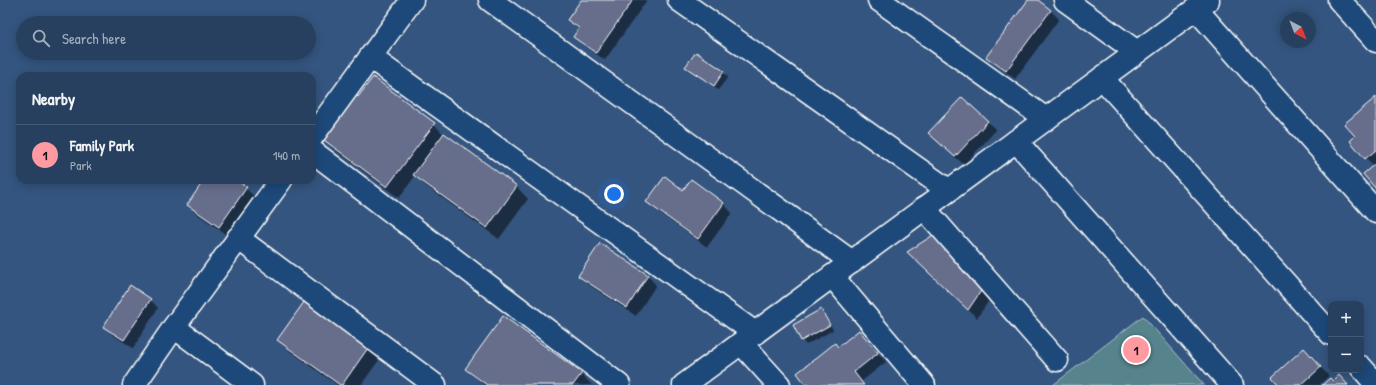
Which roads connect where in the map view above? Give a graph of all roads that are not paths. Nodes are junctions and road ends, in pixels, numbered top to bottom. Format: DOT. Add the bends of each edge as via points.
graph roads {
  1 [pos="412,0"];
  2 [pos="490,0"];
  3 [pos="679,0"];
  4 [pos="879,0"];
  5 [pos="1065,0"];
  6 [pos="1340,0"];
  7 [pos="1202,4"];
  8 [pos="1376,41"];
  9 [pos="1136,52"];
  10 [pos="370,57"];
  11 [pos="1102,78"];
  12 [pos="1046,119"];
  13 [pos="316,131"];
  14 [pos="1016,141"];
  15 [pos="316,154"];
  16 [pos="278,184"];
  17 [pos="948,190"];
  18 [pos="924,208"];
  19 [pos="1376,212"];
  20 [pos="238,238"];
  21 [pos="852,262"];
  22 [pos="832,276"];
  23 [pos="174,327"];
  24 [pos="1328,331"];
  25 [pos="748,338"];
  26 [pos="1057,360"];
  27 [pos="1364,370"];
  28 [pos="1376,384"];
  29 [pos="134,385"];
  30 [pos="252,385"];
  31 [pos="435,385"];
  32 [pos="619,385"];
  33 [pos="684,385"];
  34 [pos="779,385"];
  35 [pos="924,385"];
  36 [pos="1232,385"];
  1 -- 10 [label="street"];
  2 -- 21 [label="street"];
  3 -- 17 [label="street"];
  4 -- 12 [label="street"];
  5 -- 9 [label="street"];
  6 -- 8 [label="street"];
  7 -- 9 [label="street"];
  7 -- 19 [label="street"];
  9 -- 11 [label="street"];
  10 -- 13 [label="street"];
  10 -- 25 [label="street"];
  11 -- 12 [label="street"];
  11 -- 24 [label="street"];
  12 -- 14 [label="street"];
  14 -- 17 [label="street"];
  14 -- 36 [label="street"];
  15 -- 32 [label="street"];
  16 -- 20 [label="street"];
  17 -- 18 [label="street"];
  18 -- 21 [label="street"];
  18 -- 26 [label="street"];
  20 -- 23 [label="street"];
  20 -- 31 [label="street"];
  21 -- 22 [label="street"];
  22 -- 25 [label="street"];
  22 -- 35 [label="street"];
  23 -- 29 [label="street"];
  23 -- 30 [label="street"];
  25 -- 33 [label="street"];
  25 -- 34 [label="street"];
  27 -- 28 [label="street"];
}
